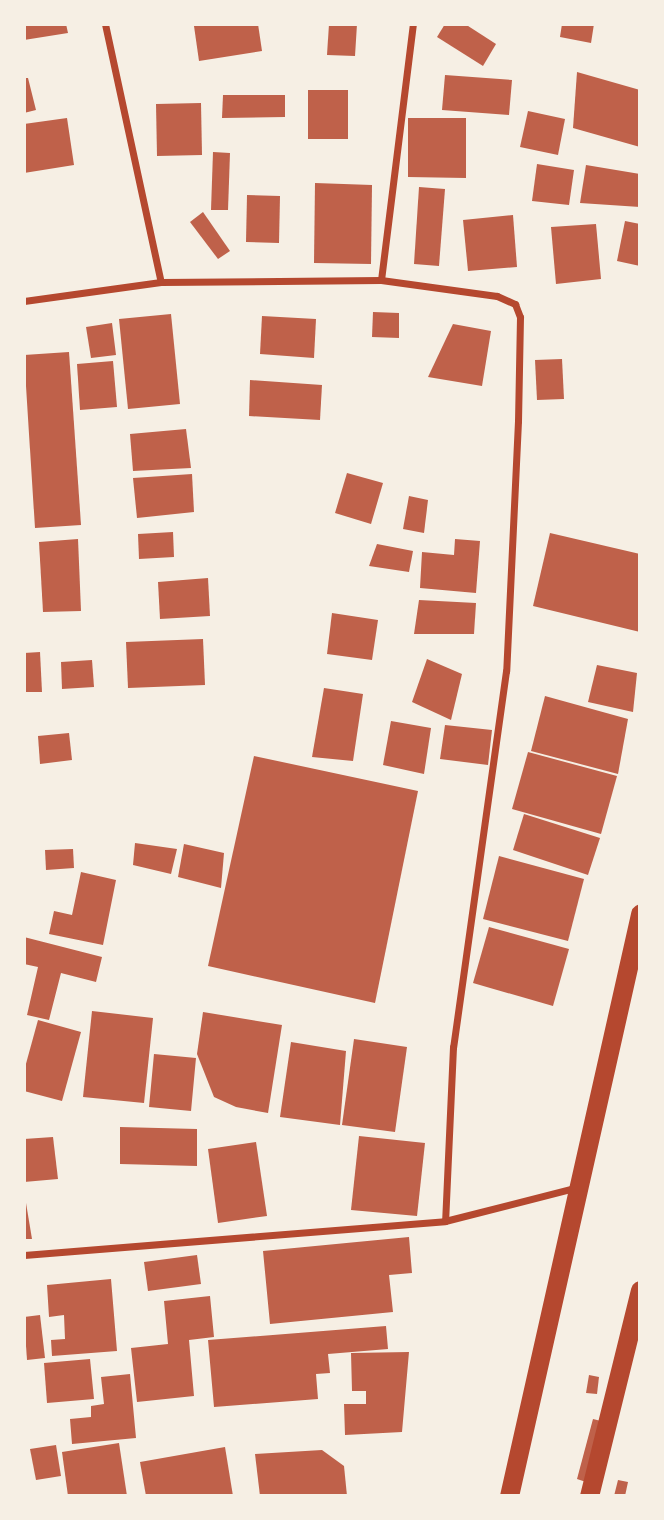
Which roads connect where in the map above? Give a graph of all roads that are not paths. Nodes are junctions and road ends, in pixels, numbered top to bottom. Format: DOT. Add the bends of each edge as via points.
graph roads {
  1 [pos="105,24"];
  2 [pos="413,24"];
  3 [pos="381,280"];
  4 [pos="161,282"];
  5 [pos="24,301"];
  6 [pos="639,914"];
  7 [pos="578,1186"];
  8 [pos="445,1221"];
  9 [pos="24,1255"];
  10 [pos="639,1290"];
  11 [pos="637,1316"];
  12 [pos="509,1496"];
  13 [pos="589,1496"];
  1 -- 4 [label="street"];
  2 -- 3 [label="street"];
  3 -- 4 [label="street"];
  3 -- 8 [label="street" via="497,296 515,304 520,317 506,671 453,1047"];
  4 -- 5 [label="street"];
  6 -- 7 [label="highway"];
  7 -- 8 [label="street"];
  7 -- 12 [label="highway"];
  8 -- 9 [label="street"];
  10 -- 11 [label="highway"];
  11 -- 13 [label="highway"];
}
